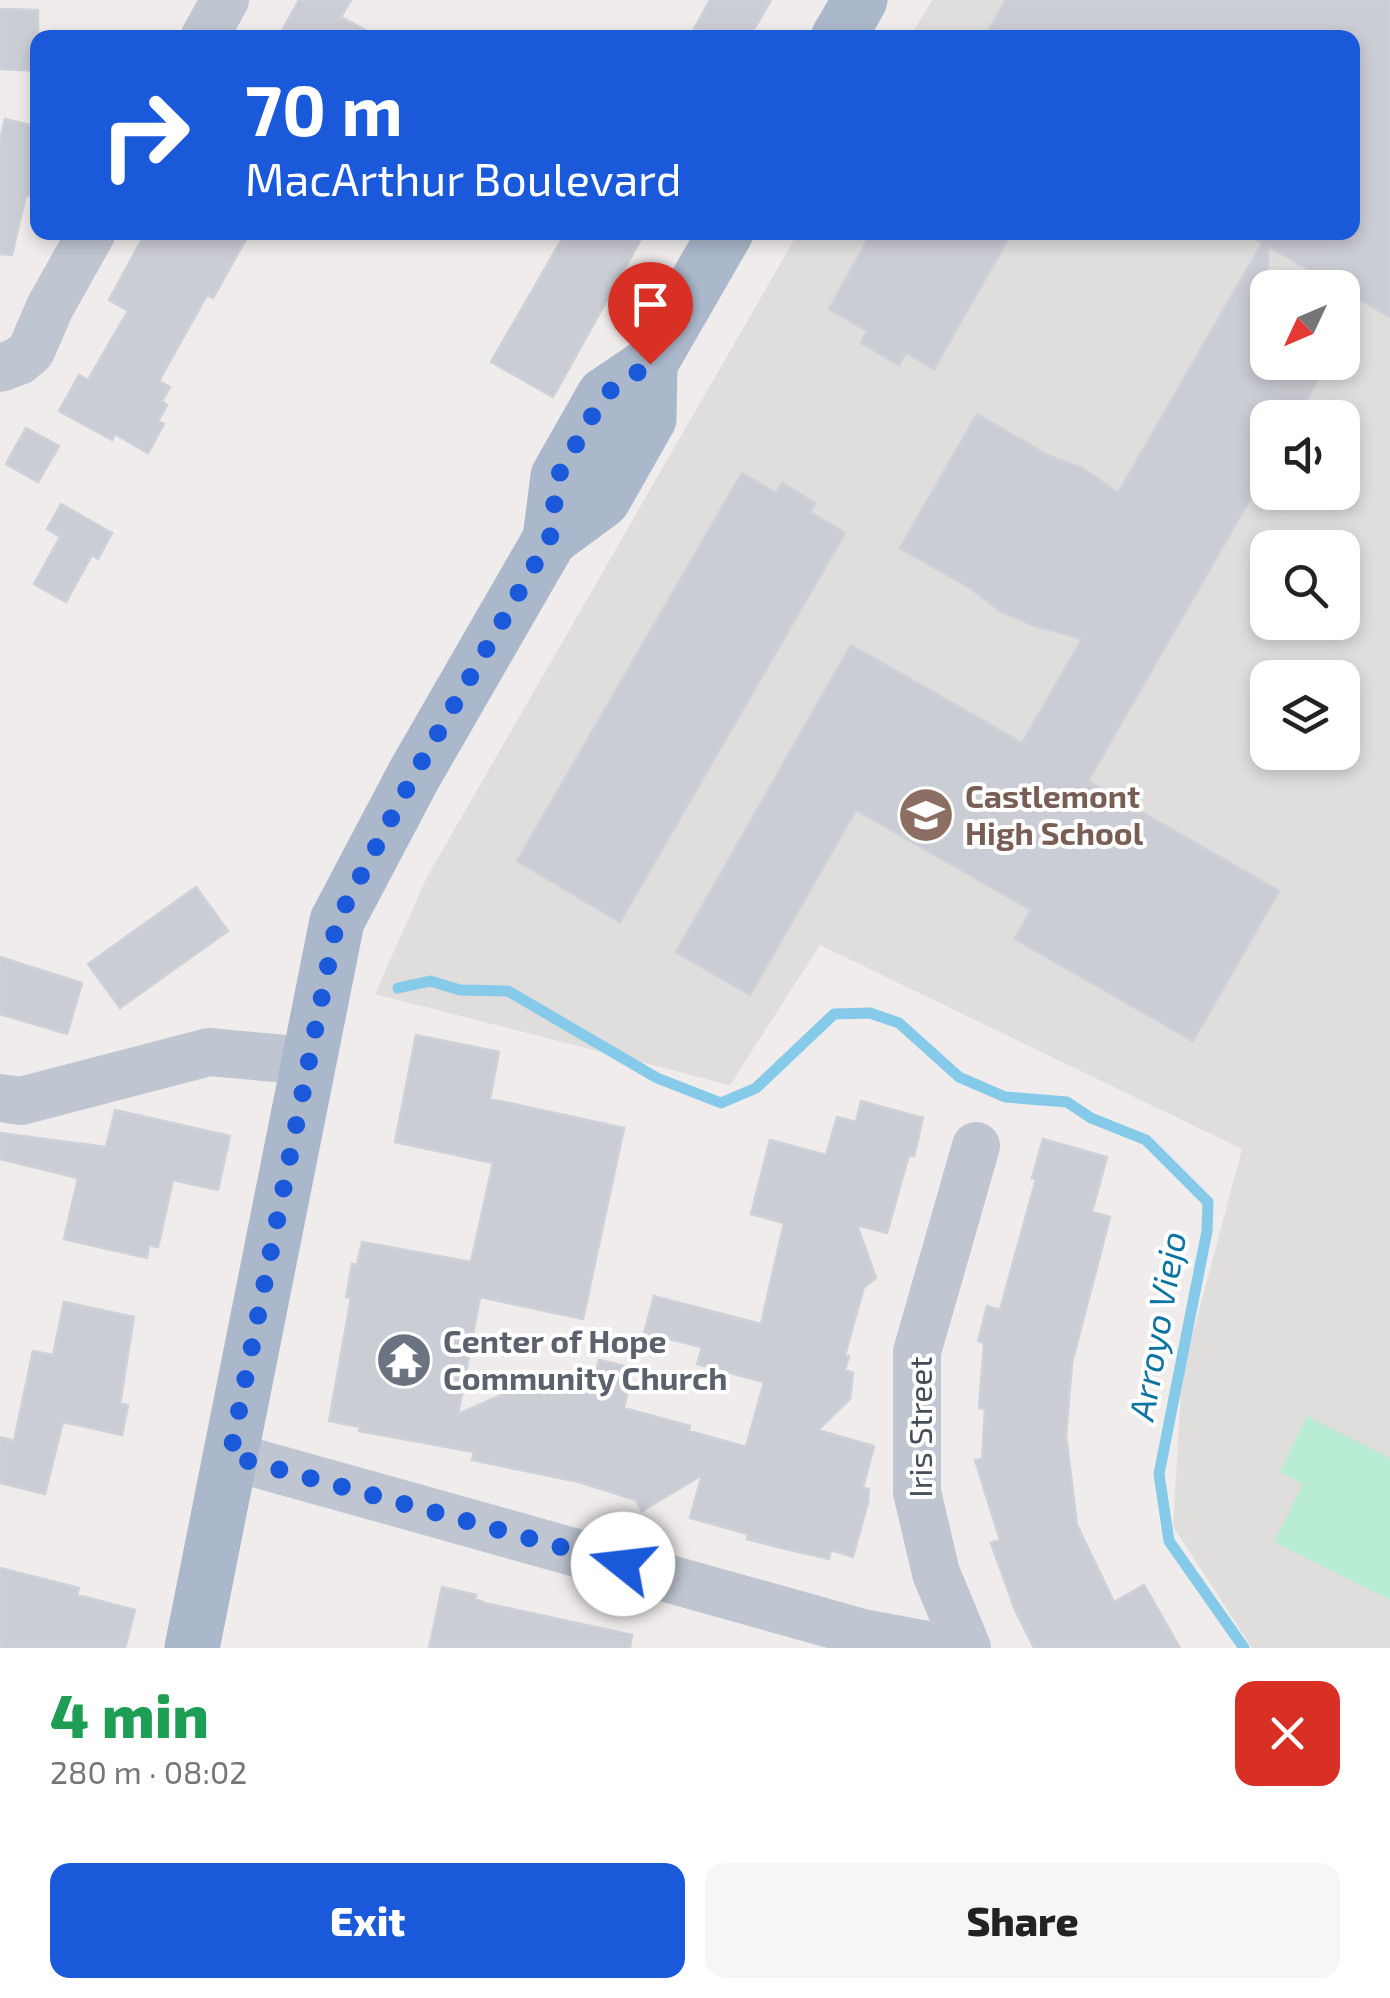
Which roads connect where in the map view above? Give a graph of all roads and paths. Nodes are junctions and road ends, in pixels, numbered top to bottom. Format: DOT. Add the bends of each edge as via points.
graph roads {
  1 [pos="225,0"];
  2 [pos="860,0"];
  3 [pos="208,30"];
  4 [pos="843,30"];
  5 [pos="88,240"];
  6 [pos="721,240"];
  7 [pos="0,368"];
  8 [pos="308,1060"];
  9 [pos="0,1098"];
  10 [pos="976,1146"];
  11 [pos="230,1456"];
  12 [pos="192,1648"];
  13 [pos="944,1648"];
  14 [pos="967,1648"];
  1 -- 3 [label="street"];
  2 -- 4 [label="main road"];
  5 -- 7 [label="street" via="31,350"];
  6 -- 8 [label="main road" via="650,364 649,419 626,460 603,500 550,538 337,921"];
  8 -- 9 [label="street" via="209,1052 21,1101"];
  8 -- 11 [label="main road"];
  10 -- 14 [label="street, Iris Street" via="918,1352 918,1492 936,1573"];
  11 -- 12 [label="main road"];
  11 -- 13 [label="street" via="863,1634"];
}
